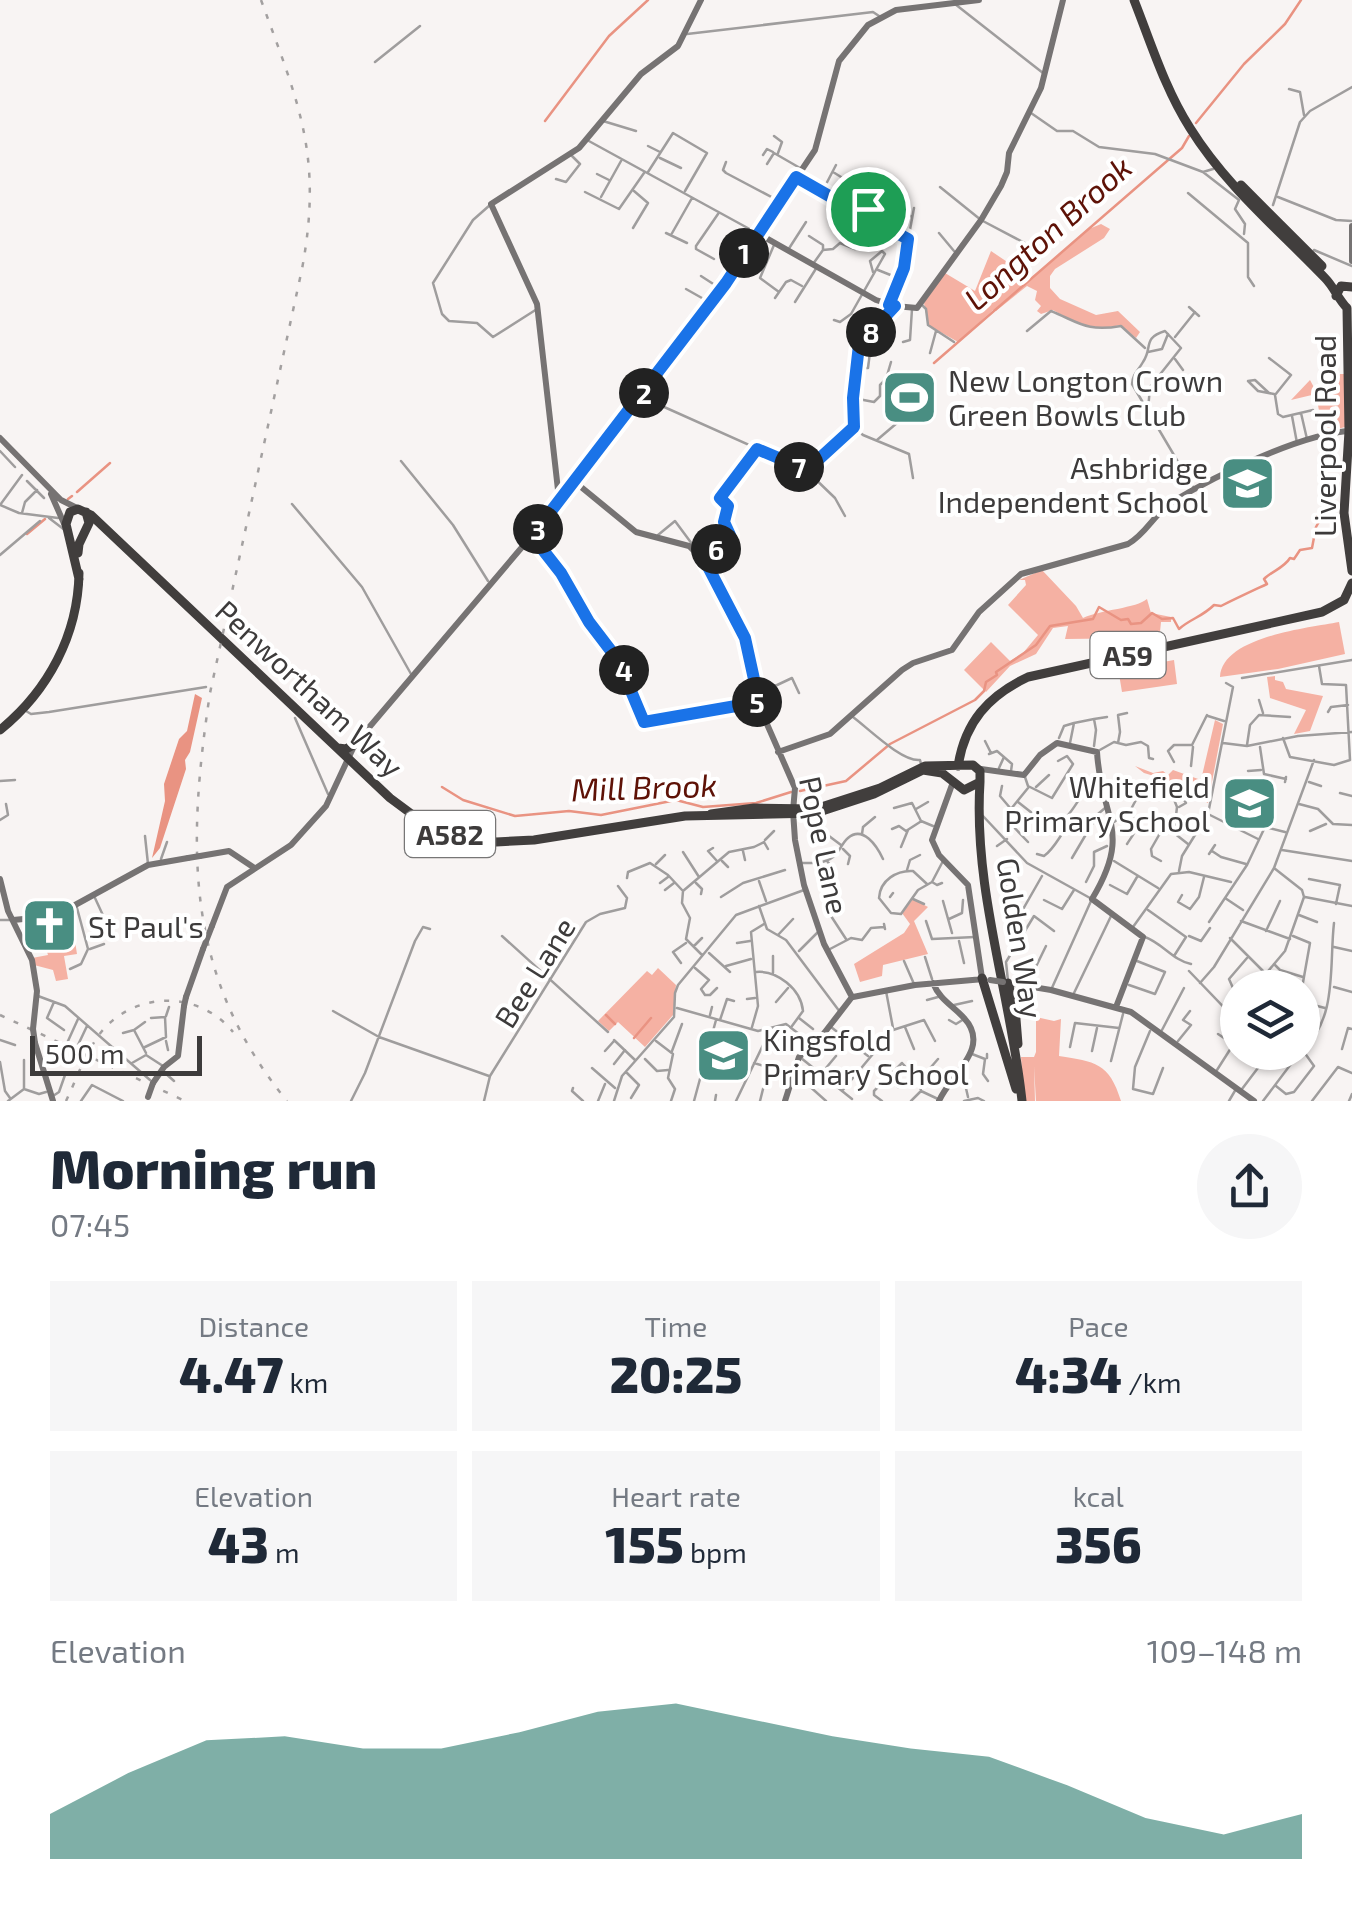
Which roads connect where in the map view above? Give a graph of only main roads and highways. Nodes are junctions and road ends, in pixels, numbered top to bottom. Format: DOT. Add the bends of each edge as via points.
graph roads {
  1 [pos="1137,0"];
  2 [pos="1346,292"];
  3 [pos="1351,372"];
  4 [pos="1351,425"];
  5 [pos="1352,469"];
  6 [pos="73,513"];
  7 [pos="67,530"];
  8 [pos="84,534"];
  9 [pos="1352,540"];
  10 [pos="126,551"];
  11 [pos="1352,571"];
  12 [pos="79,579"];
  13 [pos="1352,583"];
  14 [pos="1348,603"];
  15 [pos="0,730"];
  16 [pos="355,744"];
  17 [pos="338,748"];
  18 [pos="957,766"];
  19 [pos="975,766"];
  20 [pos="953,781"];
  21 [pos="980,782"];
  22 [pos="964,790"];
  23 [pos="793,813"];
  24 [pos="711,814"];
  25 [pos="986,979"];
  26 [pos="1006,982"];
  27 [pos="1026,985"];
  28 [pos="1015,1007"];
  29 [pos="1019,1068"];
  30 [pos="1019,1100"];
  1 -- 2 [label="highway" via="1199,133 1242,187"];
  1 -- 2 [label="highway" via="1176,102 1214,167"];
  2 -- 3 [label="highway, Liverpool Road"];
  3 -- 4 [label="highway, Liverpool Road"];
  4 -- 11 [label="highway, Liverpool Road" via="1344,516"];
  5 -- 9 [label="highway, Liverpool Road"];
  6 -- 7 [label="highway"];
  6 -- 8 [label="highway" via="90,520"];
  6 -- 10 [label="highway, Penwortham Way / A582"];
  7 -- 8 [label="highway, A582"];
  7 -- 12 [label="highway"];
  8 -- 10 [label="highway, Penwortham Way / A582" via="104,536"];
  8 -- 12 [label="highway"];
  10 -- 17 [label="highway, Penwortham Way / A582"];
  12 -- 15 [label="highway" via="65,644 47,678"];
  13 -- 14 [label="highway"];
  14 -- 18 [label="highway, A59" via="1028,677 976,716"];
  14 -- 19 [label="highway, A59" via="1323,617 1029,681 975,724 966,749"];
  16 -- 17 [label="highway"];
  17 -- 24 [label="highway, Penwortham Way / A582" via="408,812 472,840 534,840"];
  18 -- 19 [label="highway"];
  18 -- 20 [label="highway, A59"];
  18 -- 23 [label="highway, A582" via="919,767 880,788"];
  19 -- 21 [label="highway, A59"];
  20 -- 22 [label="highway"];
  20 -- 23 [label="highway, A582" via="934,770 918,771 835,808"];
  21 -- 22 [label="highway"];
  21 -- 29 [label="highway, Golden Way / A59" via="990,918"];
  22 -- 30 [label="highway, Golden Way" via="973,802 989,942"];
  23 -- 24 [label="highway, Penwortham Way / A582"];
  23 -- 24 [label="highway, Penwortham Way / A582" via="758,808"];
  25 -- 30 [label="highway"];
  26 -- 28 [label="highway"];
  27 -- 28 [label="highway"];
  28 -- 29 [label="highway"];
  29 -- 30 [label="highway, Golden Way / A59"];
}
